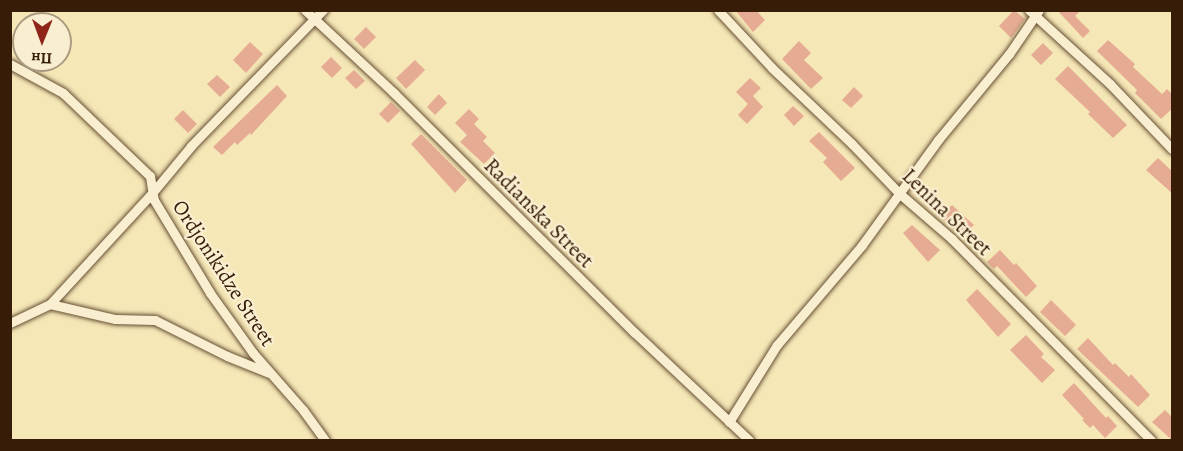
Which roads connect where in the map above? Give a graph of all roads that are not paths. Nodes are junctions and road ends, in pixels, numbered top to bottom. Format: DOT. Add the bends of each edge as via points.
graph roads {
  1 [pos="305,10"];
  2 [pos="323,10"];
  3 [pos="718,10"];
  4 [pos="1034,13"];
  5 [pos="314,20"];
  6 [pos="10,64"];
  7 [pos="1173,149"];
  8 [pos="153,192"];
  9 [pos="900,194"];
  10 [pos="50,304"];
  11 [pos="10,323"];
  12 [pos="271,374"];
  13 [pos="729,422"];
  14 [pos="325,441"];
  15 [pos="749,441"];
  16 [pos="1151,441"];
  1 -- 5 [label="street, Radianska Street"];
  2 -- 5 [label="street"];
  3 -- 9 [label="street, Lenina Street"];
  4 -- 7 [label="street"];
  4 -- 9 [label="street" via="1009,54 938,140"];
  5 -- 8 [label="street" via="190,146"];
  5 -- 13 [label="street, Radianska Street" via="394,93"];
  6 -- 8 [label="street, Ordjonikidze Street" via="63,93 150,176"];
  8 -- 10 [label="street"];
  8 -- 12 [label="street, Ordjonikidze Street" via="154,200 210,293"];
  9 -- 13 [label="street" via="777,345"];
  9 -- 16 [label="street, Lenina Street" via="952,239"];
  10 -- 11 [label="street"];
  10 -- 12 [label="street" via="115,319 155,320"];
  12 -- 14 [label="street, Ordjonikidze Street"];
  13 -- 15 [label="street, Radianska Street"];
}
